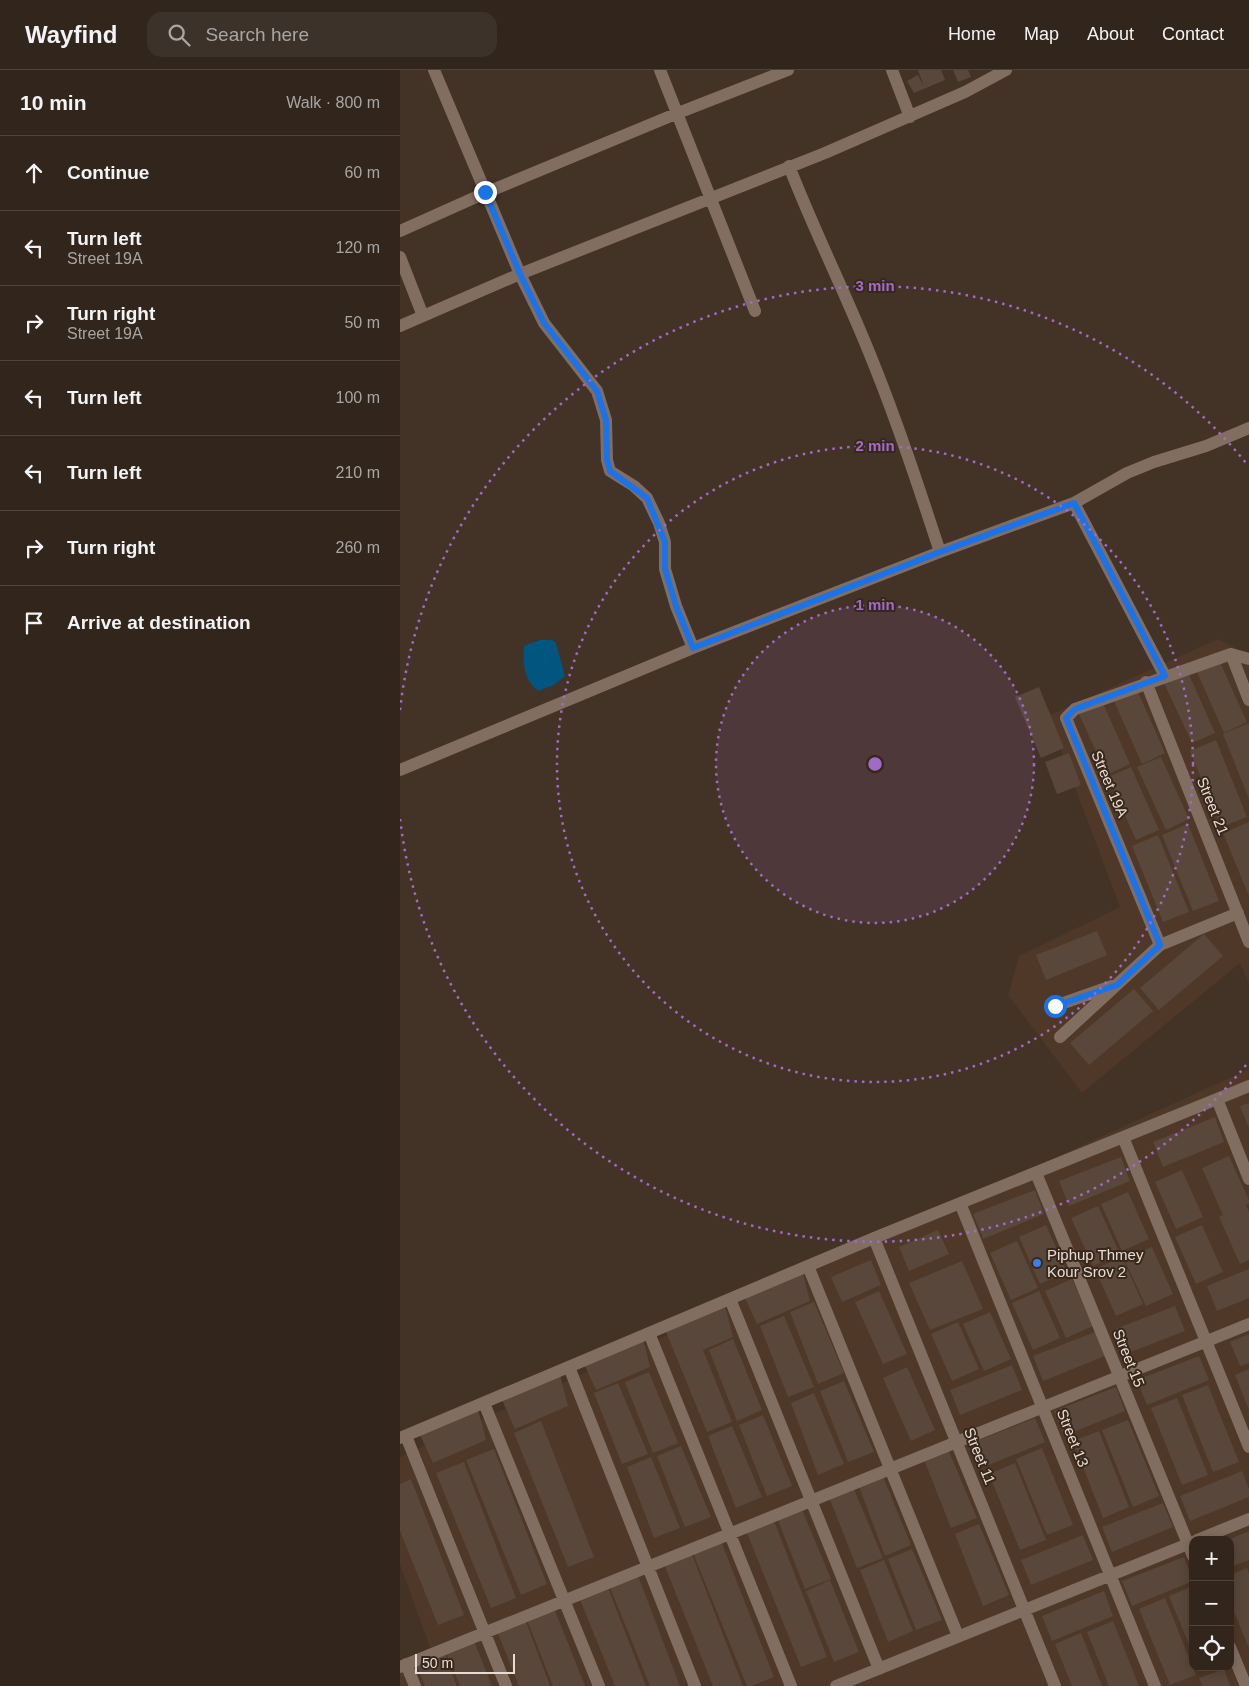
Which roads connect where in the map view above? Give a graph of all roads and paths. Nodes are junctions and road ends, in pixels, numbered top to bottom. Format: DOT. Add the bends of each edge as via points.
graph roads {
  1 [pos="434,70"];
  2 [pos="660,70"];
  3 [pos="788,70"];
  4 [pos="892,70"];
  5 [pos="1006,70"];
  6 [pos="678,113"];
  7 [pos="910,117"];
  8 [pos="790,166"];
  9 [pos="485,192"];
  10 [pos="709,198"];
  11 [pos="400,231"];
  12 [pos="400,257"];
  13 [pos="520,274"];
  14 [pos="755,311"];
  15 [pos="423,316"];
  16 [pos="400,326"];
  17 [pos="1249,428"];
  18 [pos="1074,503"];
  19 [pos="940,552"];
  20 [pos="693,648"];
  21 [pos="1231,654"];
  22 [pos="1249,659"];
  23 [pos="1165,676"];
  24 [pos="1146,682"];
  25 [pos="1249,700"];
  26 [pos="400,770"];
  27 [pos="1238,913"];
  28 [pos="1249,942"];
  29 [pos="1160,945"];
  30 [pos="1117,985"];
  31 [pos="1055,1006"];
  32 [pos="1060,1037"];
  33 [pos="1249,1086"];
  34 [pos="1217,1099"];
  35 [pos="1123,1137"];
  36 [pos="1036,1173"];
  37 [pos="1249,1179"];
  38 [pos="960,1203"];
  39 [pos="874,1238"];
  40 [pos="808,1266"];
  41 [pos="730,1299"];
  42 [pos="1249,1324"];
  43 [pos="649,1333"];
  44 [pos="1206,1341"];
  45 [pos="569,1367"];
  46 [pos="1119,1376"];
  47 [pos="484,1403"];
  48 [pos="1043,1407"];
  49 [pos="403,1437"];
  50 [pos="957,1442"];
  51 [pos="1249,1447"];
  52 [pos="891,1468"];
  53 [pos="811,1501"];
  54 [pos="1249,1519"];
  55 [pos="730,1533"];
  56 [pos="1189,1536"];
  57 [pos="1212,1536"];
  58 [pos="1189,1546"];
  59 [pos="648,1567"];
  60 [pos="1110,1575"];
  61 [pos="564,1600"];
  62 [pos="1025,1610"];
  63 [pos="485,1632"];
  64 [pos="958,1636"];
  65 [pos="1234,1657"];
  66 [pos="403,1666"];
  67 [pos="879,1669"];
  68 [pos="415,1686"];
  69 [pos="506,1686"];
  70 [pos="599,1686"];
  71 [pos="695,1686"];
  72 [pos="792,1686"];
  73 [pos="836,1686"];
  74 [pos="1055,1686"];
  75 [pos="1155,1686"];
  76 [pos="1246,1686"];
  1 -- 9 [label="street"];
  2 -- 6 [label="street"];
  3 -- 6 [label="street"];
  4 -- 7 [label="street"];
  5 -- 7 [label="street"];
  6 -- 9 [label="street"];
  6 -- 10 [label="street"];
  7 -- 8 [label="street"];
  8 -- 10 [label="street"];
  8 -- 19 [label="street" via="808,216 898,424"];
  9 -- 11 [label="street"];
  9 -- 13 [label="street"];
  10 -- 13 [label="street"];
  10 -- 14 [label="street"];
  12 -- 15 [label="street"];
  13 -- 15 [label="street"];
  13 -- 20 [label="street" via="544,323 597,391 606,420 610,471 647,498 665,542 665,569 670,588"];
  15 -- 16 [label="street"];
  17 -- 18 [label="street" via="1127,473"];
  18 -- 19 [label="street"];
  18 -- 23 [label="street"];
  19 -- 20 [label="street"];
  20 -- 26 [label="street"];
  21 -- 22 [label="street"];
  21 -- 23 [label="street"];
  21 -- 25 [label="street"];
  23 -- 24 [label="street"];
  24 -- 27 [label="street, Street 21"];
  24 -- 29 [label="street, Street 19A" via="1075,709 1066,718"];
  27 -- 28 [label="street, Street 21"];
  27 -- 29 [label="street"];
  29 -- 30 [label="street"];
  30 -- 31 [label="street"];
  30 -- 32 [label="street"];
  33 -- 34 [label="street"];
  34 -- 35 [label="street"];
  34 -- 37 [label="street"];
  35 -- 36 [label="street"];
  35 -- 44 [label="street"];
  36 -- 38 [label="street"];
  36 -- 46 [label="street, Street 15"];
  38 -- 39 [label="street"];
  38 -- 48 [label="street, Street 13"];
  39 -- 40 [label="street"];
  39 -- 50 [label="street, Street 11"];
  40 -- 41 [label="street"];
  40 -- 52 [label="street"];
  41 -- 43 [label="street"];
  41 -- 53 [label="street"];
  42 -- 44 [label="street"];
  43 -- 45 [label="street"];
  43 -- 55 [label="street"];
  44 -- 46 [label="street"];
  44 -- 51 [label="street"];
  45 -- 47 [label="street"];
  45 -- 59 [label="street"];
  46 -- 48 [label="street"];
  46 -- 56 [label="street, Street 15"];
  47 -- 49 [label="street"];
  47 -- 61 [label="street"];
  48 -- 50 [label="street"];
  48 -- 60 [label="street, Street 13"];
  49 -- 63 [label="street"];
  50 -- 52 [label="street"];
  50 -- 62 [label="street, Street 11"];
  52 -- 53 [label="street"];
  52 -- 64 [label="street"];
  53 -- 55 [label="street"];
  53 -- 67 [label="street"];
  54 -- 57 [label="street"];
  55 -- 59 [label="street"];
  55 -- 72 [label="street"];
  58 -- 60 [label="street"];
  59 -- 61 [label="street"];
  59 -- 71 [label="street"];
  60 -- 62 [label="street"];
  60 -- 75 [label="street, Street 13"];
  61 -- 63 [label="street"];
  61 -- 70 [label="street"];
  62 -- 64 [label="street"];
  62 -- 74 [label="street, Street 11"];
  63 -- 66 [label="street"];
  63 -- 69 [label="street"];
  64 -- 67 [label="street"];
  65 -- 76 [label="street"];
  66 -- 68 [label="street"];
  67 -- 73 [label="street"];
}
